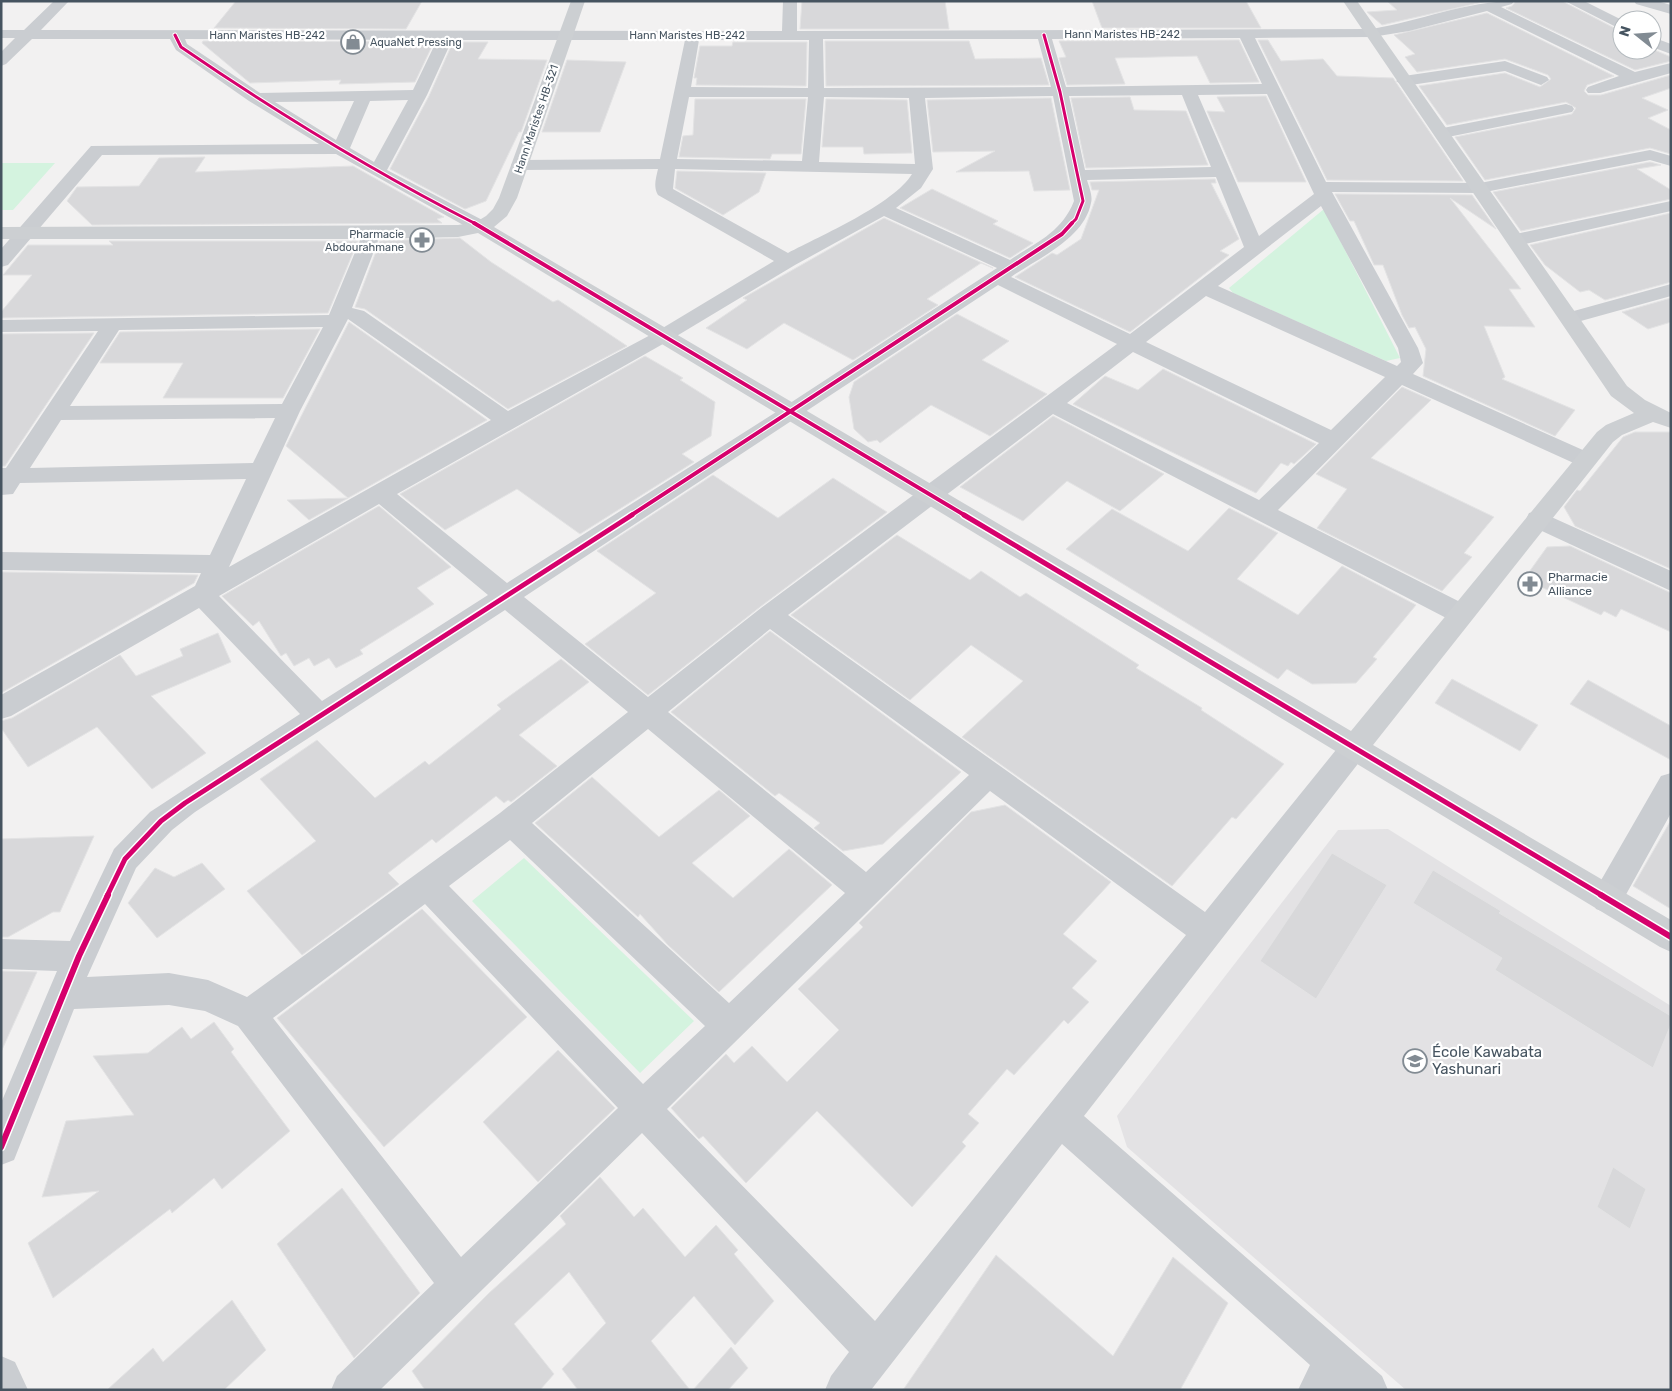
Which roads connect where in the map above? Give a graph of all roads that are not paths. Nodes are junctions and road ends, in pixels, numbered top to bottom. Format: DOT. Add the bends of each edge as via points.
graph roads {
  1 [pos="62,1"];
  2 [pos="578,1"];
  3 [pos="790,1"];
  4 [pos="1350,1"];
  5 [pos="1507,1"];
  6 [pos="1641,1"];
  7 [pos="1581,2"];
  8 [pos="1488,6"];
  9 [pos="1671,10"];
  10 [pos="1,19"];
  11 [pos="1612,20"];
  12 [pos="33,30"];
  13 [pos="1372,33"];
  14 [pos="1,34"];
  15 [pos="789,34"];
  16 [pos="816,34"];
  17 [pos="1246,34"];
  18 [pos="175,35"];
  19 [pos="447,35"];
  20 [pos="693,35"];
  21 [pos="1044,35"];
  22 [pos="566,36"];
  23 [pos="1,61"];
  24 [pos="1671,68"];
  25 [pos="1633,77"];
  26 [pos="1540,80"];
  27 [pos="1404,81"];
  28 [pos="1271,89"];
  29 [pos="1594,90"];
  30 [pos="1188,91"];
  31 [pos="683,92"];
  32 [pos="816,92"];
  33 [pos="1060,92"];
  34 [pos="917,93"];
  35 [pos="419,95"];
  36 [pos="364,96"];
  37 [pos="255,98"];
  38 [pos="1566,109"];
  39 [pos="1443,133"];
  40 [pos="341,150"];
  41 [pos="1671,161"];
  42 [pos="669,164"];
  43 [pos="520,165"];
  44 [pos="810,165"];
  45 [pos="924,169"];
  46 [pos="378,171"];
  47 [pos="1221,172"];
  48 [pos="1079,175"];
  49 [pos="1480,188"];
  50 [pos="1322,191"];
  51 [pos="1671,206"];
  52 [pos="883,209"];
  53 [pos="481,227"];
  54 [pos="1,233"];
  55 [pos="24,233"];
  56 [pos="372,234"];
  57 [pos="1516,240"];
  58 [pos="1255,250"];
  59 [pos="1,261"];
  60 [pos="788,261"];
  61 [pos="1003,272"];
  62 [pos="1205,288"];
  63 [pos="1667,294"];
  64 [pos="339,316"];
  65 [pos="1570,318"];
  66 [pos="112,325"];
  67 [pos="1,326"];
  68 [pos="664,336"];
  69 [pos="1132,343"];
  70 [pos="1400,375"];
  71 [pos="1052,404"];
  72 [pos="288,411"];
  73 [pos="792,412"];
  74 [pos="56,413"];
  75 [pos="1661,417"];
  76 [pos="507,421"];
  77 [pos="1334,441"];
  78 [pos="1586,460"];
  79 [pos="261,471"];
  80 [pos="5,482"];
  81 [pos="380,494"];
  82 [pos="932,495"];
  83 [pos="1262,512"];
  84 [pos="1538,519"];
  85 [pos="1,561"];
  86 [pos="218,564"];
  87 [pos="1671,582"];
  88 [pos="202,596"];
  89 [pos="505,596"];
  90 [pos="1461,614"];
  91 [pos="770,615"];
  92 [pos="1,708"];
  93 [pos="648,714"];
  94 [pos="319,716"];
  95 [pos="1354,748"];
  96 [pos="988,775"];
  97 [pos="1671,785"];
  98 [pos="511,822"];
  99 [pos="427,885"];
  100 [pos="866,892"];
  101 [pos="1607,899"];
  102 [pos="1208,932"];
  103 [pos="1671,937"];
  104 [pos="1,954"];
  105 [pos="79,956"];
  106 [pos="64,994"];
  107 [pos="250,1015"];
  108 [pos="728,1025"];
  109 [pos="643,1108"];
  110 [pos="1060,1118"];
  111 [pos="1,1146"];
  112 [pos="459,1286"];
  113 [pos="876,1351"];
  114 [pos="1326,1375"];
  115 [pos="1,1376"];
  116 [pos="8,1390"];
  117 [pos="351,1390"];
  118 [pos="845,1390"];
  119 [pos="1368,1390"];
  1 -- 12 [label="street"];
  2 -- 22 [label="street, Hann Maristes HB-321"];
  3 -- 15 [label="street"];
  4 -- 13 [label="street"];
  5 -- 8 [label="street, Hann Maristes HB-242"];
  6 -- 9 [label="street"];
  7 -- 11 [label="street"];
  8 -- 13 [label="street, Hann Maristes HB-242" via="1409,27"];
  8 -- 25 [label="street"];
  10 -- 12 [label="street"];
  12 -- 14 [label="street, Hann Maristes HB-242"];
  12 -- 18 [label="street, Hann Maristes HB-242"];
  12 -- 23 [label="street"];
  13 -- 17 [label="street, Hann Maristes HB-242"];
  13 -- 27 [label="street"];
  15 -- 16 [label="street, Hann Maristes HB-242"];
  15 -- 20 [label="street, Hann Maristes HB-242"];
  16 -- 21 [label="street, Hann Maristes HB-242"];
  16 -- 32 [label="street"];
  17 -- 21 [label="street, Hann Maristes HB-242"];
  17 -- 28 [label="street"];
  18 -- 19 [label="street, Hann Maristes HB-242"];
  18 -- 37 [label="street" via="181,47"];
  19 -- 22 [label="street, Hann Maristes HB-242"];
  19 -- 35 [label="street"];
  20 -- 22 [label="street, Hann Maristes HB-242"];
  20 -- 31 [label="street"];
  21 -- 33 [label="street"];
  22 -- 43 [label="street, Hann Maristes HB-321"];
  24 -- 25 [label="street"];
  25 -- 29 [label="street"];
  26 -- 27 [label="street" via="1505,66"];
  27 -- 39 [label="street"];
  28 -- 30 [label="street"];
  28 -- 50 [label="street"];
  30 -- 33 [label="street"];
  30 -- 47 [label="street"];
  31 -- 32 [label="street"];
  31 -- 42 [label="street"];
  32 -- 34 [label="street"];
  32 -- 44 [label="street"];
  33 -- 34 [label="street"];
  33 -- 48 [label="street"];
  34 -- 45 [label="street"];
  35 -- 36 [label="street"];
  35 -- 46 [label="street"];
  36 -- 37 [label="street"];
  36 -- 40 [label="street"];
  37 -- 40 [label="street"];
  38 -- 39 [label="street"];
  39 -- 49 [label="street"];
  40 -- 46 [label="street"];
  40 -- 55 [label="street" via="98,150"];
  41 -- 49 [label="street" via="1650,156"];
  42 -- 43 [label="street"];
  42 -- 44 [label="street"];
  42 -- 60 [label="street" via="664,192"];
  43 -- 53 [label="street, Hann Maristes HB-321" via="501,212"];
  44 -- 45 [label="street"];
  45 -- 52 [label="street" via="916,184"];
  46 -- 53 [label="street"];
  47 -- 48 [label="street"];
  47 -- 58 [label="street"];
  48 -- 61 [label="street" via="1083,201 1076,219 1062,234"];
  49 -- 50 [label="street"];
  49 -- 57 [label="street"];
  50 -- 58 [label="street"];
  50 -- 70 [label="street" via="1408,348 1412,363"];
  51 -- 57 [label="street"];
  52 -- 60 [label="street"];
  52 -- 61 [label="street"];
  53 -- 56 [label="street" via="458,231"];
  53 -- 68 [label="street"];
  54 -- 55 [label="street"];
  55 -- 56 [label="street"];
  55 -- 59 [label="street"];
  56 -- 64 [label="street"];
  57 -- 65 [label="street"];
  58 -- 62 [label="street"];
  60 -- 68 [label="street"];
  61 -- 69 [label="street"];
  61 -- 73 [label="street"];
  62 -- 69 [label="street"];
  62 -- 70 [label="street"];
  63 -- 65 [label="street"];
  64 -- 66 [label="street"];
  64 -- 72 [label="street"];
  64 -- 76 [label="street" via="357,316"];
  65 -- 75 [label="street" via="1619,391 1627,399"];
  66 -- 67 [label="street"];
  66 -- 74 [label="street"];
  68 -- 73 [label="street"];
  68 -- 76 [label="street"];
  69 -- 71 [label="street"];
  69 -- 77 [label="street"];
  70 -- 77 [label="street"];
  70 -- 78 [label="street"];
  71 -- 82 [label="street"];
  71 -- 83 [label="street"];
  72 -- 74 [label="street"];
  72 -- 79 [label="street"];
  73 -- 82 [label="street"];
  73 -- 89 [label="street"];
  74 -- 80 [label="street"];
  75 -- 78 [label="street" via="1614,430"];
  76 -- 81 [label="street"];
  77 -- 83 [label="street"];
  78 -- 84 [label="street"];
  79 -- 80 [label="street"];
  79 -- 86 [label="street"];
  81 -- 88 [label="street"];
  81 -- 89 [label="street"];
  82 -- 91 [label="street"];
  82 -- 95 [label="street"];
  83 -- 90 [label="street"];
  84 -- 87 [label="street"];
  84 -- 90 [label="street"];
  85 -- 86 [label="street"];
  86 -- 88 [label="street"];
  88 -- 92 [label="street"];
  88 -- 94 [label="street"];
  89 -- 93 [label="street"];
  89 -- 94 [label="street"];
  90 -- 95 [label="street"];
  91 -- 93 [label="street"];
  91 -- 96 [label="street"];
  93 -- 98 [label="street"];
  93 -- 100 [label="street"];
  94 -- 105 [label="street" via="185,803 140,841 125,859"];
  95 -- 101 [label="street"];
  95 -- 102 [label="street"];
  96 -- 100 [label="street"];
  96 -- 102 [label="street"];
  97 -- 101 [label="street"];
  98 -- 99 [label="street"];
  98 -- 108 [label="street"];
  99 -- 107 [label="street"];
  99 -- 109 [label="street"];
  100 -- 108 [label="street"];
  101 -- 103 [label="street"];
  102 -- 110 [label="street"];
  104 -- 105 [label="street"];
  105 -- 106 [label="street"];
  106 -- 107 [label="street" via="169,989 208,996"];
  106 -- 111 [label="street"];
  107 -- 112 [label="street"];
  108 -- 109 [label="street"];
  109 -- 112 [label="street"];
  109 -- 113 [label="street"];
  110 -- 113 [label="street"];
  110 -- 114 [label="street"];
  112 -- 117 [label="street"];
  113 -- 118 [label="street"];
  114 -- 119 [label="street"];
  115 -- 116 [label="street"];
}
